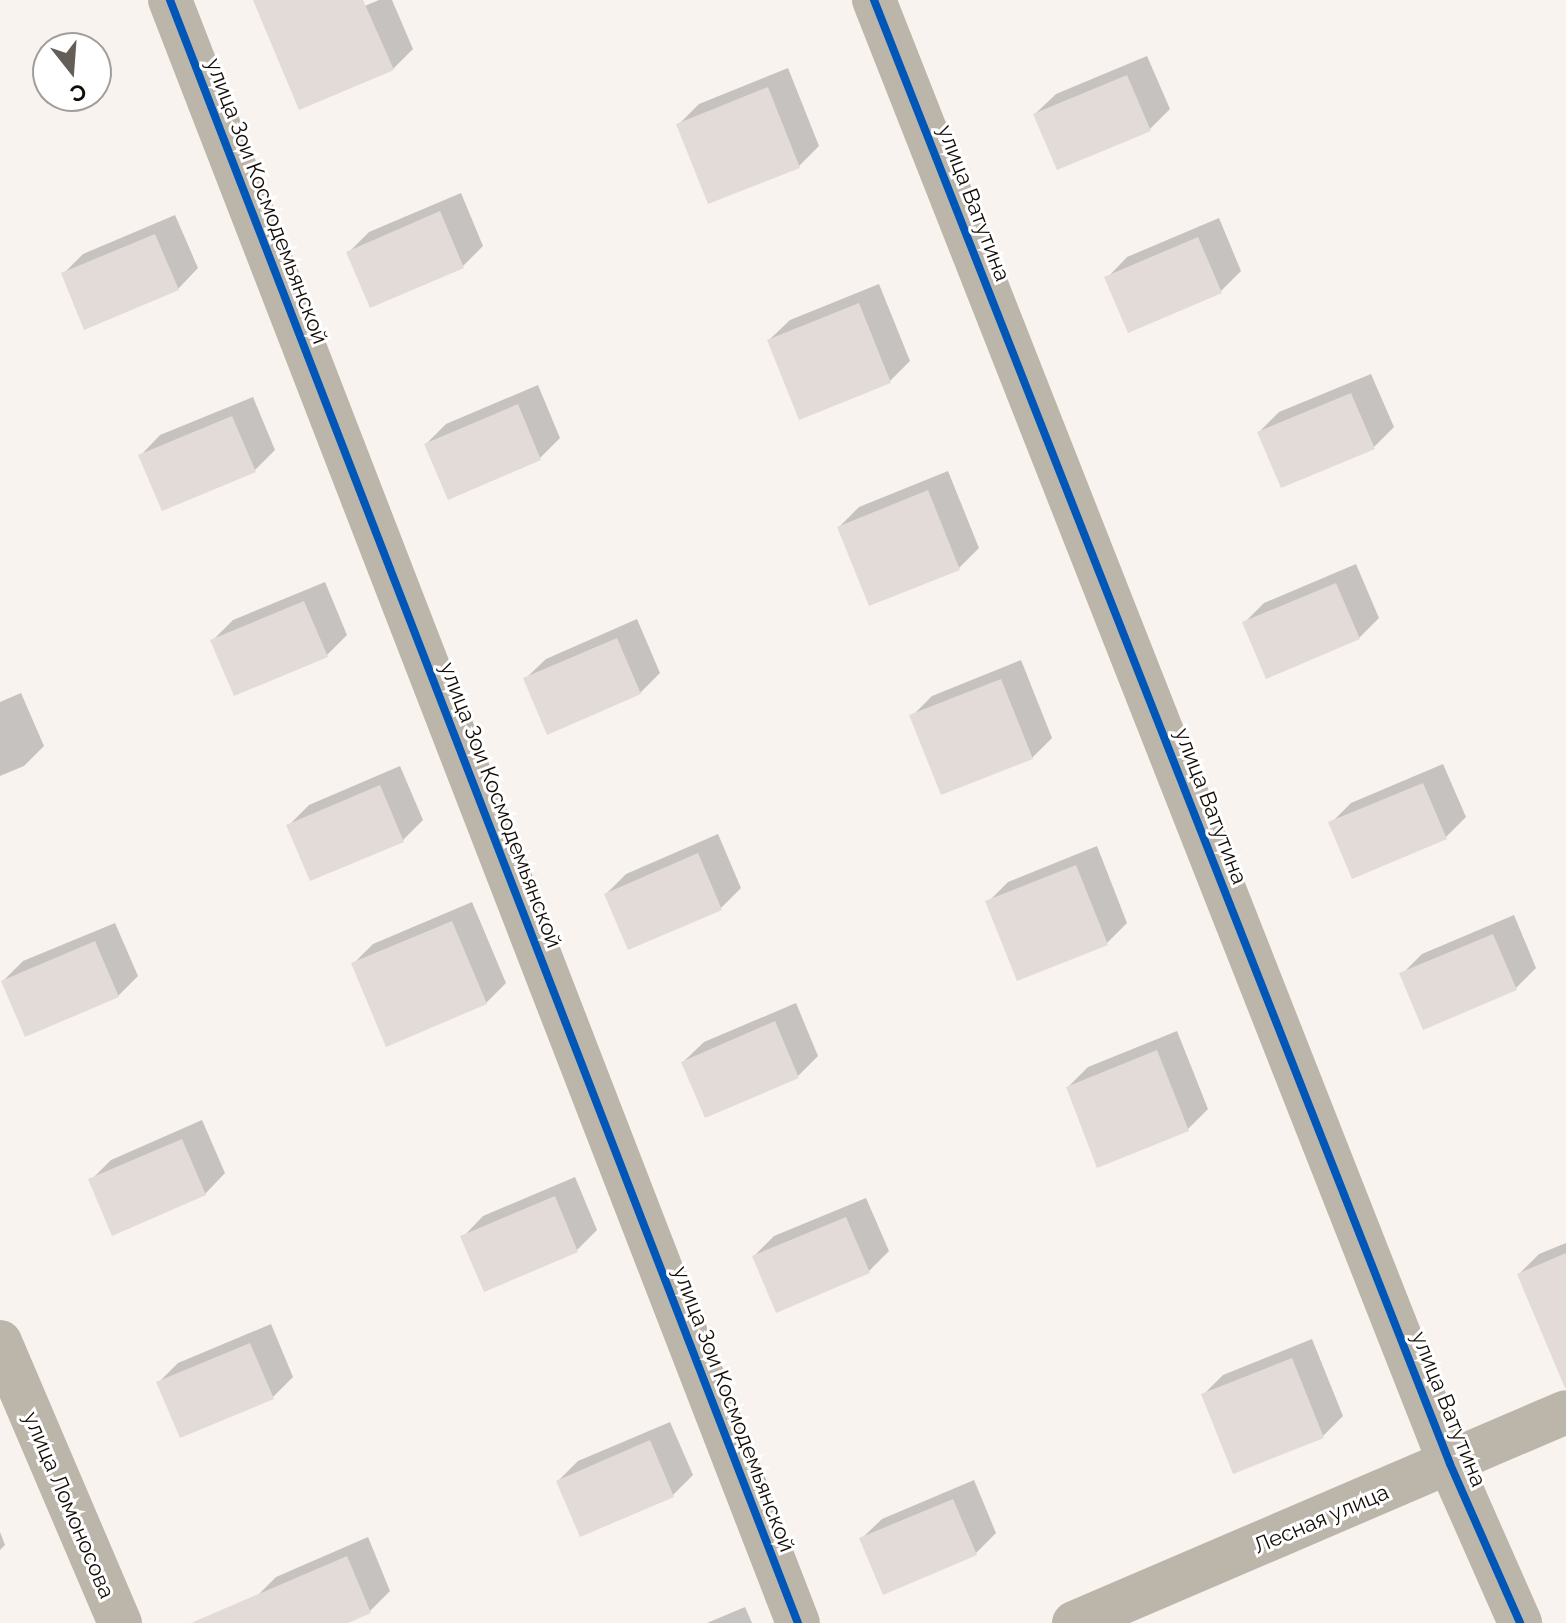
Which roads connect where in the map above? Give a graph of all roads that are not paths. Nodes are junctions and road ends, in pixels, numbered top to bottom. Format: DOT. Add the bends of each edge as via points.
graph roads {
  1 [pos="170,0"];
  2 [pos="874,0"];
  3 [pos="0,1342"];
  4 [pos="1566,1412"];
  5 [pos="1450,1464"];
  6 [pos="120,1623"];
  7 [pos="798,1623"];
  8 [pos="1074,1623"];
  9 [pos="1520,1623"];
  1 -- 7 [label="street, улица Зои Космодемьянской"];
  2 -- 5 [label="street, улица Ватутина"];
  3 -- 6 [label="street, улица Ломоносова"];
  4 -- 5 [label="street, Лесная улица"];
  5 -- 8 [label="street, Лесная улица"];
  5 -- 9 [label="street, улица Ватутина"];
}
